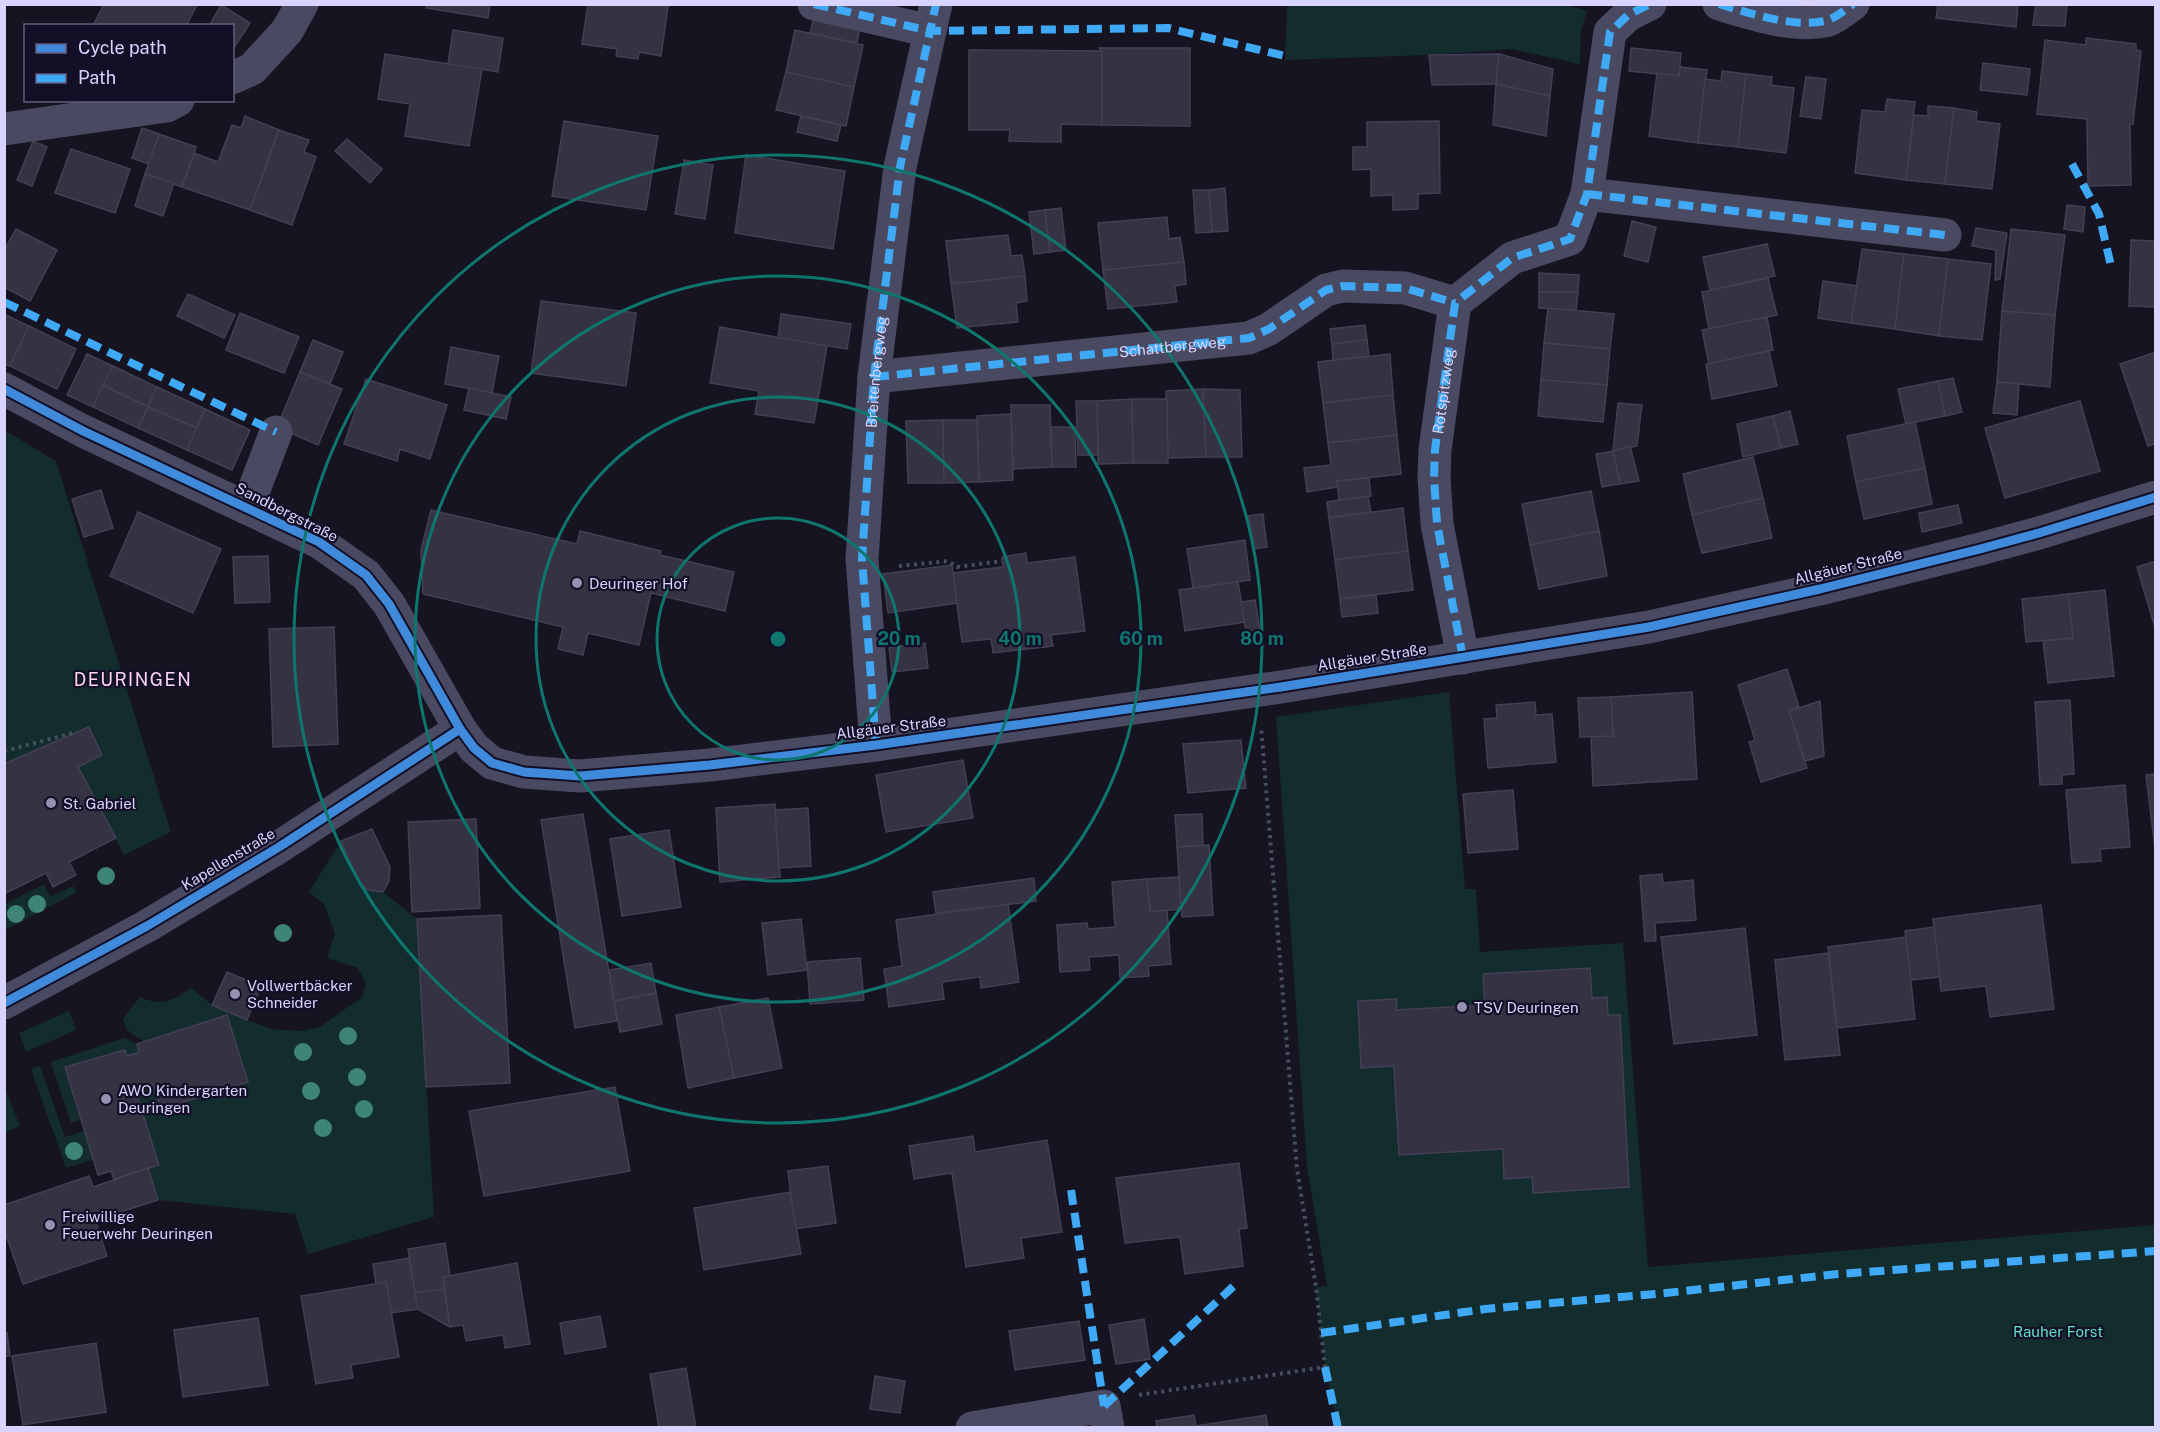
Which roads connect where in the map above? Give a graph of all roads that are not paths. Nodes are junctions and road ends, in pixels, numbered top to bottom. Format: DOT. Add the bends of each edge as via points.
graph roads {
  1 [pos="302,4"];
  2 [pos="814,4"];
  3 [pos="1650,4"];
  4 [pos="1719,4"];
  5 [pos="1839,13"];
  6 [pos="933,18"];
  7 [pos="234,77"];
  8 [pos="174,102"];
  9 [pos="4,129"];
  10 [pos="1587,194"];
  11 [pos="1946,235"];
  12 [pos="1455,303"];
  13 [pos="874,377"];
  14 [pos="4,389"];
  15 [pos="276,432"];
  16 [pos="2156,497"];
  17 [pos="247,508"];
  18 [pos="1463,658"];
  19 [pos="460,729"];
  20 [pos="876,745"];
  21 [pos="580,776"];
  22 [pos="4,1003"];
  23 [pos="1106,1417"];
  24 [pos="972,1428"];
  1 -- 7 [label="street" via="288,31 252,69"];
  2 -- 6 [label="street"];
  3 -- 10 [label="street" via="1628,15 1610,32"];
  4 -- 5 [label="street" via="1793,21"];
  6 -- 13 [label="street, Breitenbergweg" via="900,167"];
  8 -- 9 [label="street"];
  10 -- 11 [label="street"];
  10 -- 12 [label="street" via="1570,239 1512,258"];
  12 -- 13 [label="street, Schattbergweg" via="1405,288 1343,286 1326,290 1249,338"];
  12 -- 18 [label="street, Rotspitzweg" via="1434,477 1437,524"];
  13 -- 20 [label="street, Breitenbergweg" via="861,559"];
  14 -- 17 [label="street, Sandbergstraße"];
  15 -- 17 [label="street"];
  16 -- 18 [label="street, Allgäuer Straße" via="2039,533 1820,589 1649,627"];
  17 -- 19 [label="street, Sandbergstraße" via="319,542 366,575 389,604"];
  18 -- 20 [label="street, Allgäuer Straße"];
  19 -- 21 [label="street, Sandbergstraße" via="492,763 524,772"];
  19 -- 22 [label="street, Kapellenstraße" via="279,847 147,926"];
  20 -- 21 [label="street, Allgäuer Straße"];
  23 -- 24 [label="street"];
}
